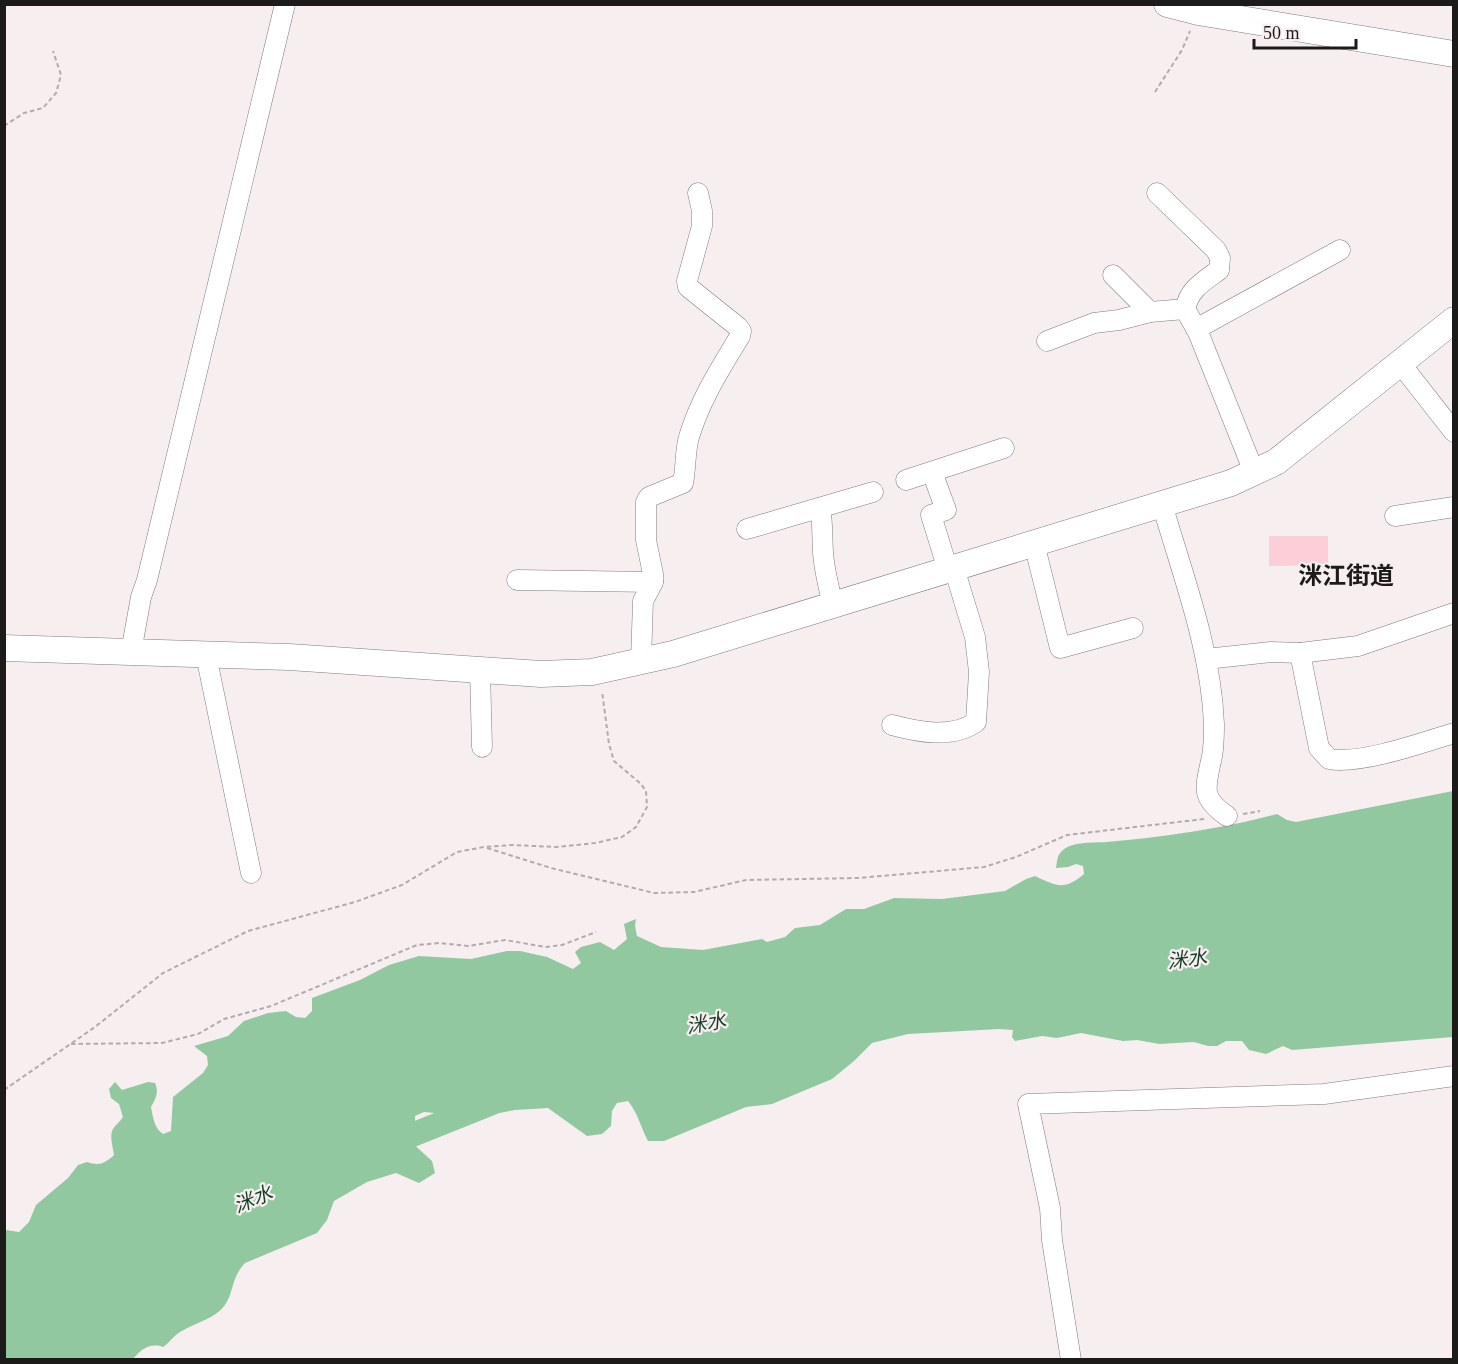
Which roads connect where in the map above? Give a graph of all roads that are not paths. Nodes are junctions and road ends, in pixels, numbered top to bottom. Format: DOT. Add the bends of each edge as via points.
graph roads {
  1 [pos="285,4"];
  2 [pos="1167,4"];
  3 [pos="1454,54"];
  4 [pos="698,193"];
  5 [pos="1156,193"];
  6 [pos="1340,250"];
  7 [pos="1113,275"];
  8 [pos="1185,309"];
  9 [pos="1150,312"];
  10 [pos="1454,320"];
  11 [pos="1196,329"];
  12 [pos="1047,341"];
  13 [pos="1400,363"];
  14 [pos="1454,432"];
  15 [pos="1004,448"];
  16 [pos="932,472"];
  17 [pos="1254,472"];
  18 [pos="906,480"];
  19 [pos="873,492"];
  20 [pos="1162,504"];
  21 [pos="1454,507"];
  22 [pos="820,508"];
  23 [pos="1395,516"];
  24 [pos="747,529"];
  25 [pos="1034,543"];
  26 [pos="951,569"];
  27 [pos="518,580"];
  28 [pos="653,582"];
  29 [pos="833,605"];
  30 [pos="1454,613"];
  31 [pos="1133,628"];
  32 [pos="4,648"];
  33 [pos="131,652"];
  34 [pos="1300,653"];
  35 [pos="206,655"];
  36 [pos="1206,658"];
  37 [pos="641,661"];
  38 [pos="480,670"];
  39 [pos="892,725"];
  40 [pos="1454,733"];
  41 [pos="482,747"];
  42 [pos="1227,816"];
  43 [pos="251,873"];
  44 [pos="1454,1076"];
  45 [pos="1071,1359"];
  1 -- 33 [label="street"];
  2 -- 3 [label="main road"];
  4 -- 28 [label="street" via="702,226 687,287 741,331 705,394 688,439 682,483 646,502 646,540"];
  5 -- 8 [label="street" via="1220,258 1219,270 1192,290"];
  6 -- 11 [label="street"];
  7 -- 9 [label="street"];
  8 -- 9 [label="street"];
  8 -- 11 [label="street"];
  9 -- 12 [label="street" via="1094,323"];
  10 -- 13 [label="main road"];
  11 -- 17 [label="street"];
  13 -- 14 [label="street"];
  13 -- 17 [label="main road" via="1276,462"];
  15 -- 16 [label="street"];
  16 -- 18 [label="street"];
  16 -- 26 [label="street" via="946,510 932,515"];
  17 -- 20 [label="main road"];
  19 -- 22 [label="street"];
  20 -- 25 [label="main road"];
  20 -- 36 [label="street"];
  21 -- 23 [label="street"];
  22 -- 24 [label="street"];
  22 -- 29 [label="street" via="824,561"];
  25 -- 26 [label="main road"];
  25 -- 31 [label="street" via="1060,648"];
  26 -- 29 [label="main road"];
  26 -- 39 [label="street" via="975,637 980,672 976,722 948,732 919,732"];
  27 -- 28 [label="street"];
  28 -- 37 [label="street" via="643,602"];
  29 -- 37 [label="main road"];
  30 -- 34 [label="street" via="1358,646"];
  32 -- 33 [label="main road"];
  33 -- 35 [label="main road"];
  34 -- 36 [label="street"];
  34 -- 40 [label="street" via="1319,748 1329,759 1339,761 1398,750"];
  35 -- 38 [label="main road"];
  35 -- 43 [label="street"];
  36 -- 42 [label="street" via="1214,724 1212,758 1205,783 1213,806"];
  37 -- 38 [label="main road" via="599,670 541,674"];
  38 -- 41 [label="street"];
  44 -- 45 [label="street" via="1324,1094 1028,1104 1050,1208"];
}
